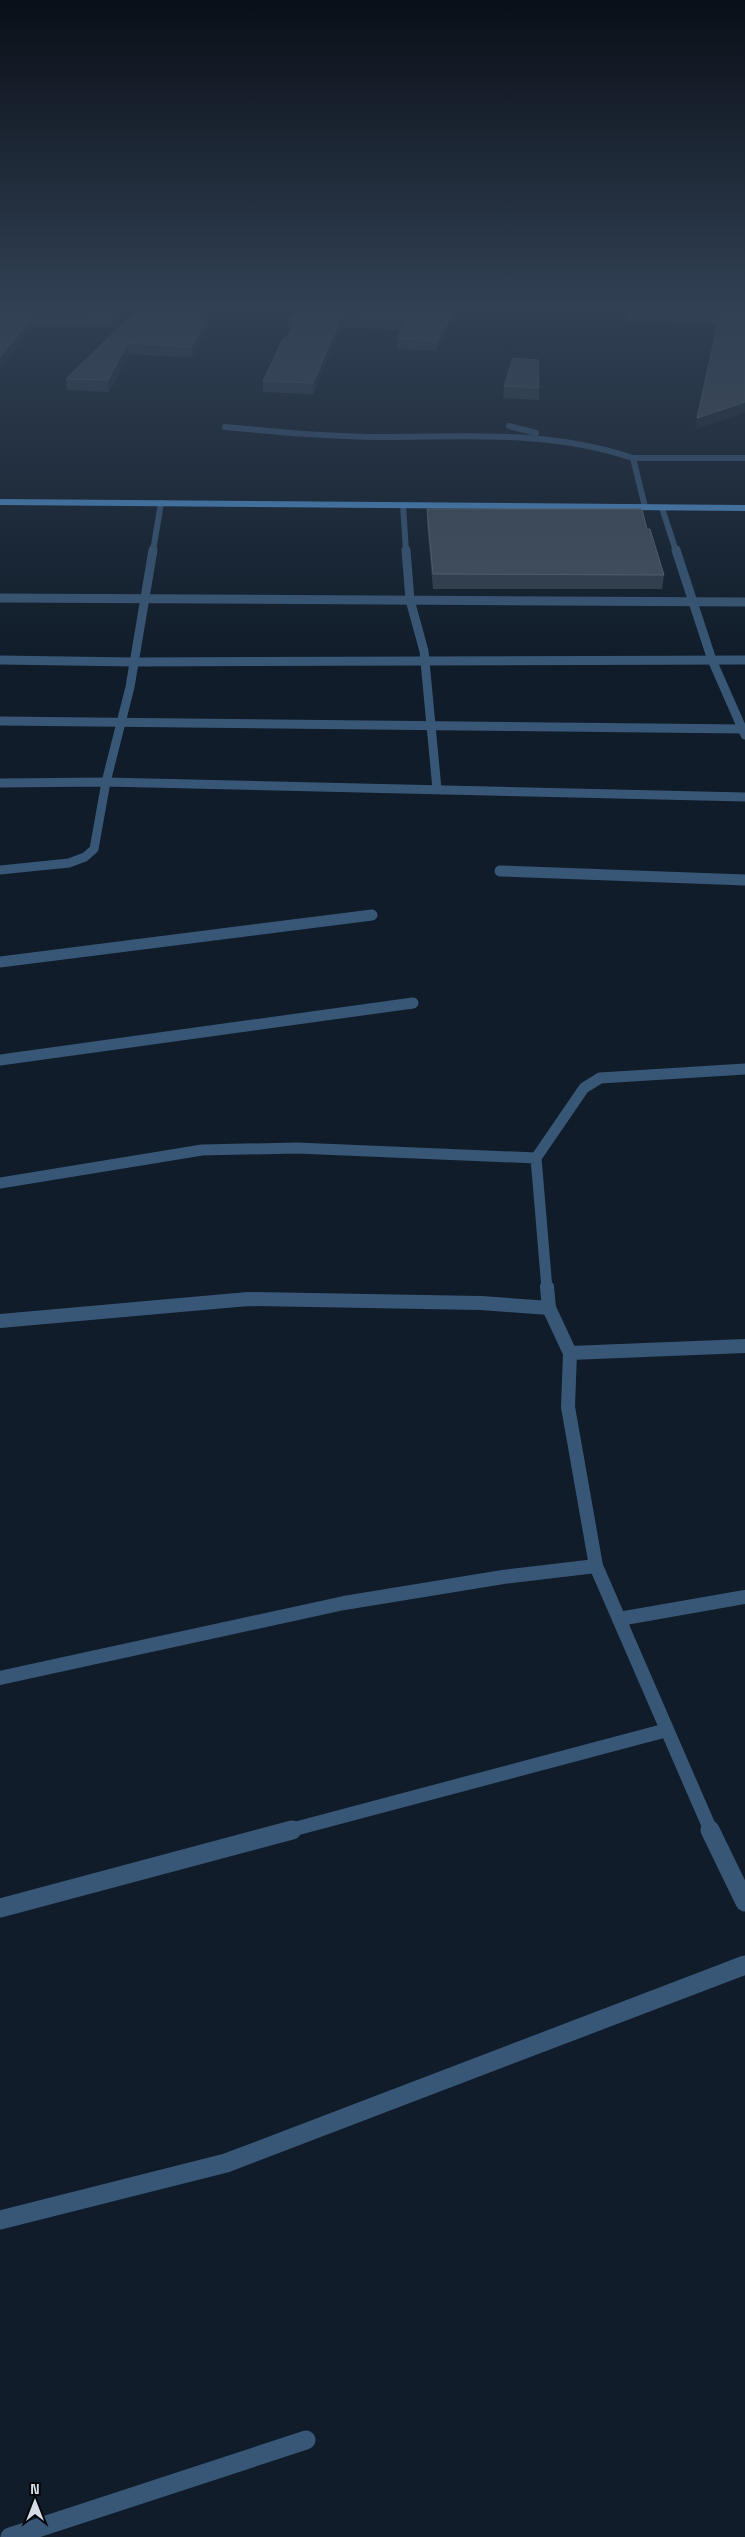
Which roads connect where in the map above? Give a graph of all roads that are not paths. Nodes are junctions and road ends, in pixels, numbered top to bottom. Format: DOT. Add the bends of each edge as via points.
graph roads {
  1 [pos="509,426"];
  2 [pos="225,427"];
  3 [pos="568,440"];
  4 [pos="633,458"];
  5 [pos="745,458"];
  6 [pos="0,502"];
  7 [pos="161,503"];
  8 [pos="403,505"];
  9 [pos="645,508"];
  10 [pos="662,508"];
  11 [pos="745,508"];
  12 [pos="0,598"];
  13 [pos="145,600"];
  14 [pos="410,600"];
  15 [pos="692,602"];
  16 [pos="745,602"];
  17 [pos="0,660"];
  18 [pos="425,660"];
  19 [pos="712,660"];
  20 [pos="745,660"];
  21 [pos="134,662"];
  22 [pos="0,721"];
  23 [pos="122,722"];
  24 [pos="431,724"];
  25 [pos="744,731"];
  26 [pos="106,782"];
  27 [pos="0,783"];
  28 [pos="437,789"];
  29 [pos="745,797"];
  30 [pos="0,870"];
  31 [pos="500,871"];
  32 [pos="745,880"];
  33 [pos="372,916"];
  34 [pos="0,962"];
  35 [pos="413,1003"];
  36 [pos="0,1060"];
  37 [pos="745,1069"];
  38 [pos="536,1158"];
  39 [pos="0,1183"];
  40 [pos="548,1308"];
  41 [pos="0,1321"];
  42 [pos="745,1346"];
  43 [pos="570,1354"];
  44 [pos="596,1566"];
  45 [pos="745,1597"];
  46 [pos="619,1620"];
  47 [pos="0,1678"];
  48 [pos="667,1730"];
  49 [pos="745,1902"];
  50 [pos="0,1908"];
  51 [pos="745,1965"];
  52 [pos="0,2220"];
  53 [pos="306,2440"];
  54 [pos="10,2537"];
  1 -- 3 [label="street"];
  2 -- 3 [label="street" via="354,437 491,436"];
  3 -- 4 [label="street"];
  4 -- 5 [label="street"];
  4 -- 9 [label="street"];
  6 -- 7 [label="main road"];
  7 -- 8 [label="main road"];
  7 -- 13 [label="street"];
  8 -- 9 [label="main road"];
  8 -- 14 [label="street"];
  9 -- 10 [label="main road"];
  10 -- 11 [label="main road"];
  10 -- 15 [label="street"];
  12 -- 13 [label="street"];
  13 -- 14 [label="street"];
  13 -- 21 [label="street"];
  14 -- 15 [label="street"];
  14 -- 18 [label="street"];
  15 -- 16 [label="street"];
  15 -- 19 [label="street"];
  17 -- 21 [label="street"];
  18 -- 19 [label="street"];
  18 -- 21 [label="street"];
  18 -- 24 [label="street"];
  19 -- 20 [label="street"];
  19 -- 25 [label="street"];
  21 -- 23 [label="street"];
  22 -- 23 [label="street"];
  23 -- 24 [label="street"];
  23 -- 26 [label="street"];
  24 -- 25 [label="street"];
  24 -- 28 [label="street"];
  26 -- 27 [label="street"];
  26 -- 28 [label="street"];
  26 -- 30 [label="street" via="94,849 85,857 69,863"];
  28 -- 29 [label="street"];
  31 -- 32 [label="street"];
  33 -- 34 [label="street"];
  35 -- 36 [label="street"];
  37 -- 38 [label="street" via="600,1078 584,1088"];
  38 -- 39 [label="street" via="297,1148 202,1150"];
  38 -- 40 [label="street"];
  40 -- 41 [label="street" via="481,1303 248,1299"];
  40 -- 43 [label="street"];
  42 -- 43 [label="street"];
  43 -- 44 [label="street" via="568,1407"];
  44 -- 46 [label="street"];
  44 -- 47 [label="street" via="344,1603"];
  45 -- 46 [label="street"];
  46 -- 48 [label="street"];
  48 -- 49 [label="street" via="723,1860"];
  48 -- 50 [label="street"];
  51 -- 52 [label="street" via="226,2163"];
  53 -- 54 [label="street"];
}
